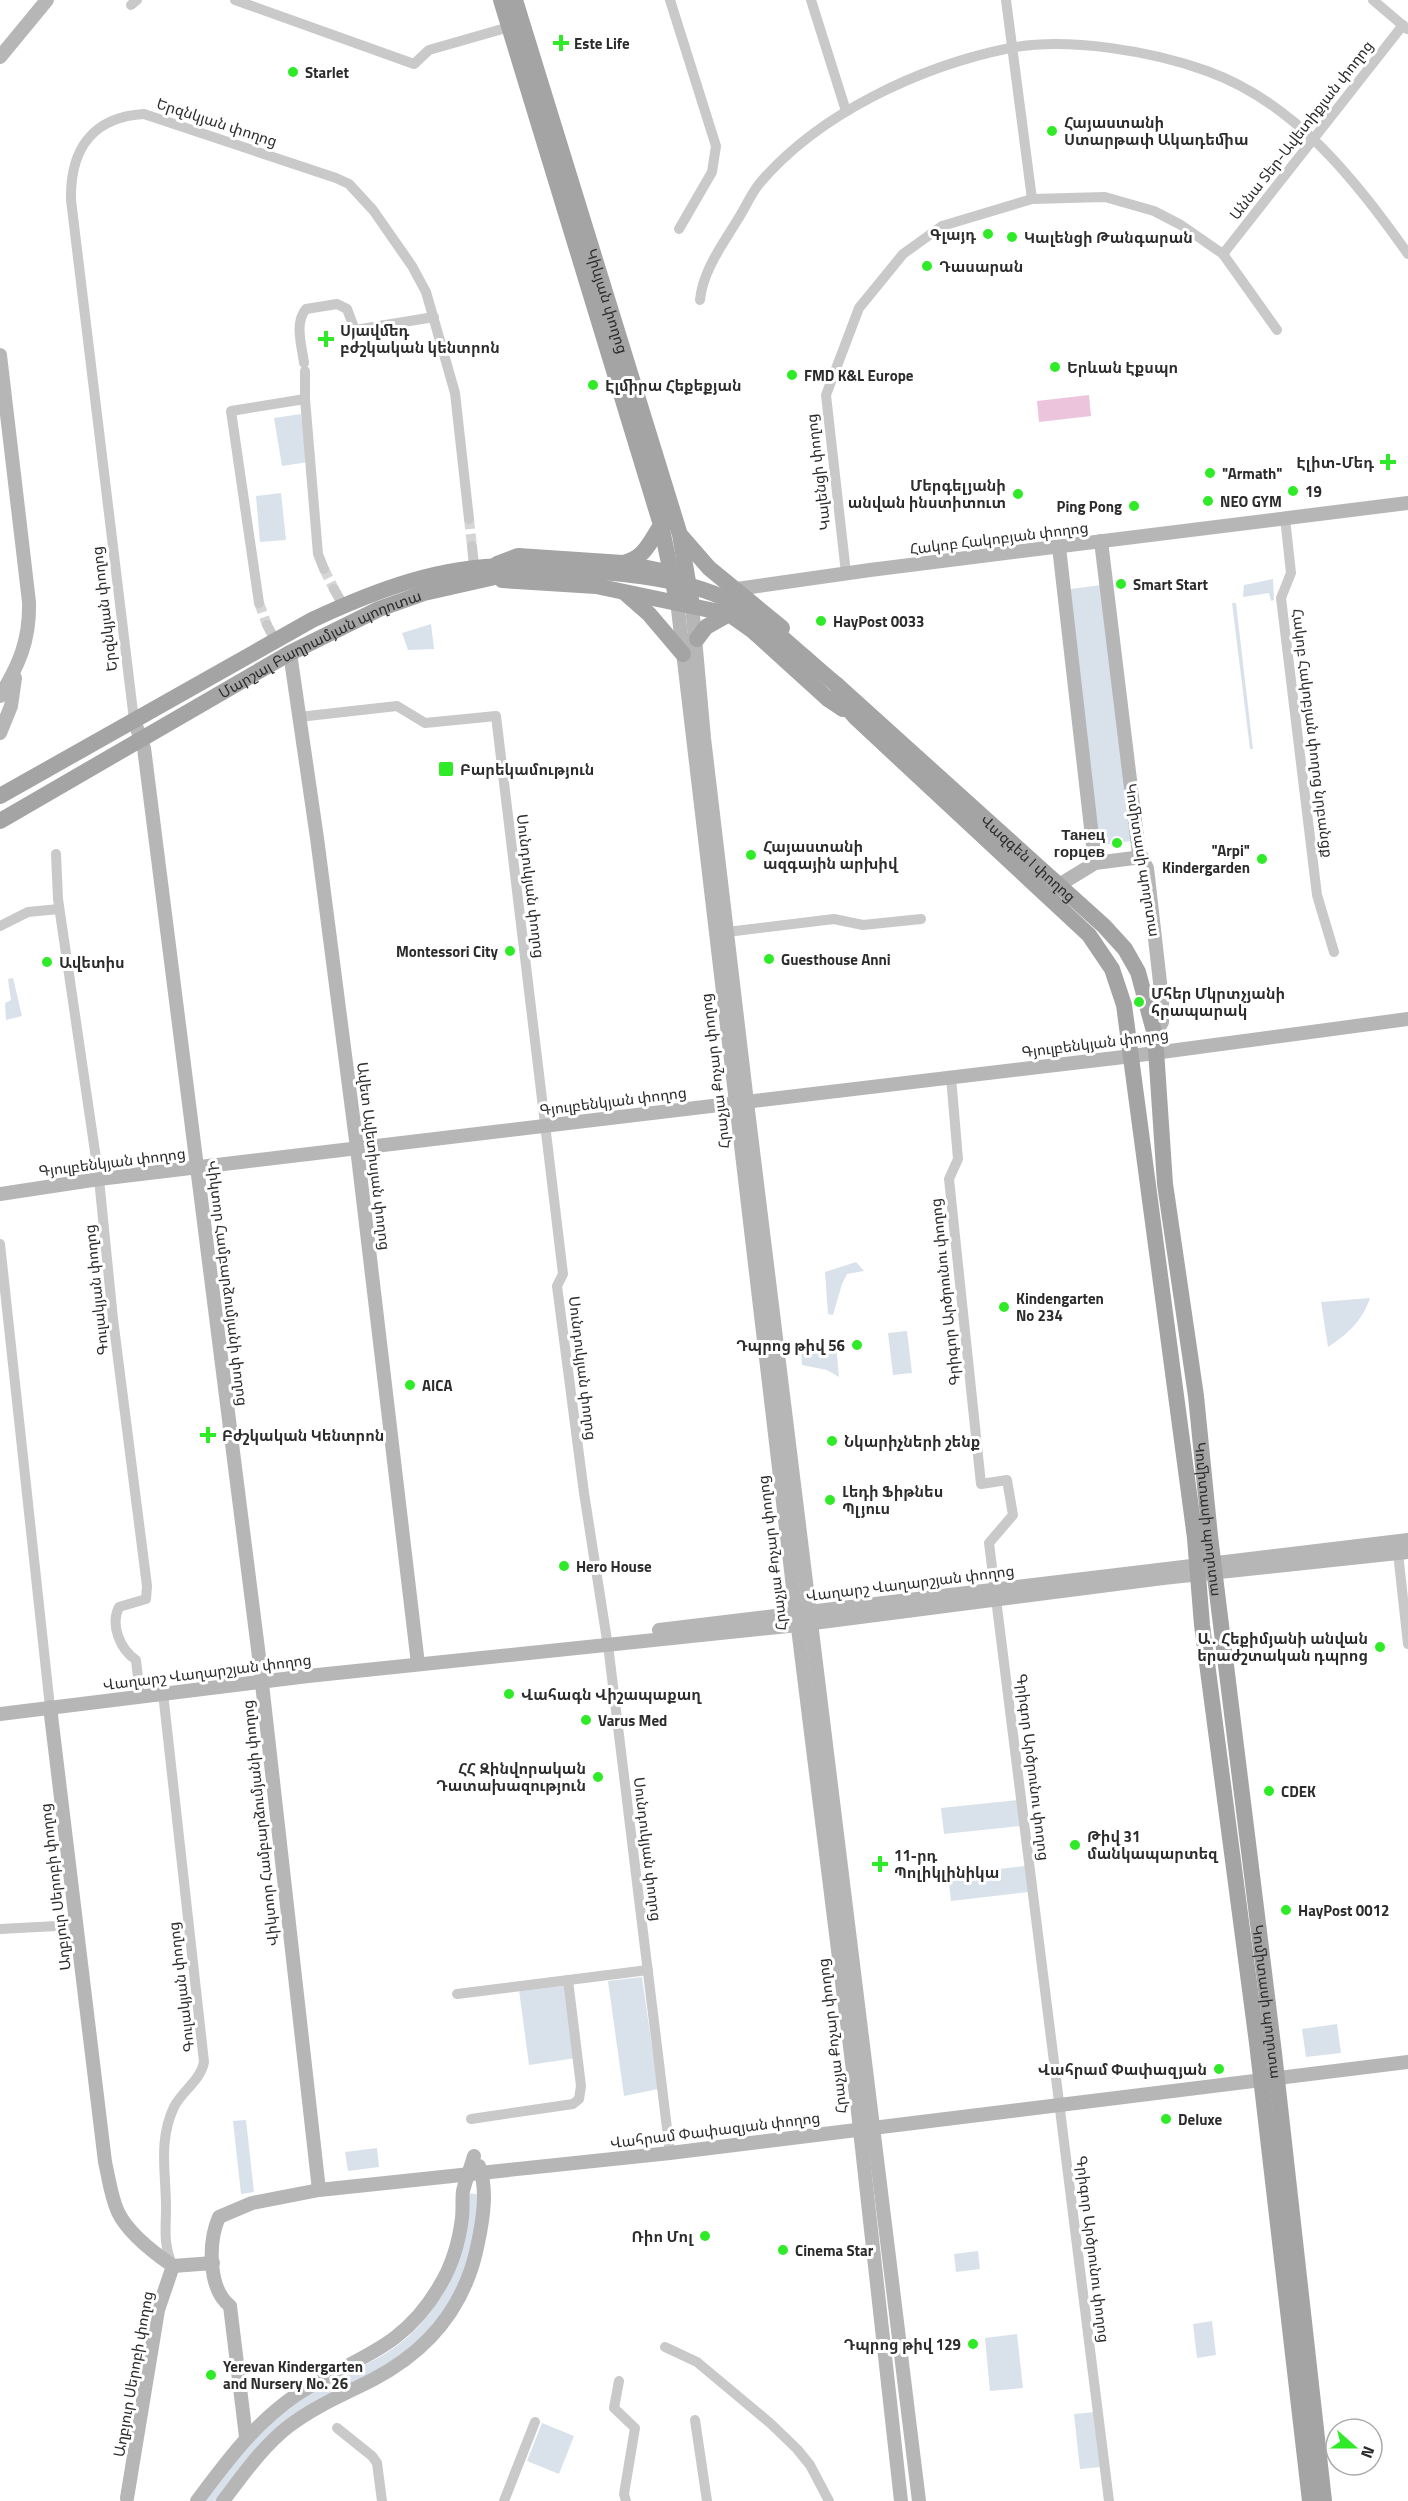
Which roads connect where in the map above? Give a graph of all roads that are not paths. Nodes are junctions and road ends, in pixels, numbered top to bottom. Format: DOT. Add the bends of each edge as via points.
graph roads {
  1 [pos="47,0"];
  2 [pos="235,0"];
  3 [pos="501,0"];
  4 [pos="515,0"];
  5 [pos="670,0"];
  6 [pos="811,0"];
  7 [pos="1006,0"];
  8 [pos="1373,0"];
  9 [pos="509,27"];
  10 [pos="1406,28"];
  11 [pos="1011,48"];
  12 [pos="0,57"];
  13 [pos="846,111"];
  14 [pos="1315,139"];
  15 [pos="1032,199"];
  16 [pos="679,229"];
  17 [pos="1223,254"];
  18 [pos="1408,254"];
  19 [pos="700,300"];
  20 [pos="601,301"];
  21 [pos="434,317"];
  22 [pos="1277,330"];
  23 [pos="0,356"];
  24 [pos="305,399"];
  25 [pos="1408,503"];
  26 [pos="1286,518"];
  27 [pos="469,519"];
  28 [pos="661,525"];
  29 [pos="680,535"];
  30 [pos="1101,541"];
  31 [pos="472,546"];
  32 [pos="1059,547"];
  33 [pos="623,563"];
  34 [pos="474,566"];
  35 [pos="324,569"];
  36 [pos="491,572"];
  37 [pos="846,573"];
  38 [pos="679,588"];
  39 [pos="334,589"];
  40 [pos="737,589"];
  41 [pos="622,591"];
  42 [pos="259,603"];
  43 [pos="343,605"];
  44 [pos="729,614"];
  45 [pos="697,639"];
  46 [pos="290,654"];
  47 [pos="683,654"];
  48 [pos="16,670"];
  49 [pos="0,696"];
  50 [pos="859,712"];
  51 [pos="299,717"];
  52 [pos="134,720"];
  53 [pos="0,733"];
  54 [pos="140,738"];
  55 [pos="0,796"];
  56 [pos="0,821"];
  57 [pos="56,854"];
  58 [pos="1142,857"];
  59 [pos="1095,863"];
  60 [pos="1059,885"];
  61 [pos="59,909"];
  62 [pos="921,919"];
  63 [pos="0,926"];
  64 [pos="727,932"];
  65 [pos="1334,952"];
  66 [pos="1408,1019"];
  67 [pos="1155,1044"];
  68 [pos="1132,1056"];
  69 [pos="951,1077"];
  70 [pos="741,1103"];
  71 [pos="545,1125"];
  72 [pos="357,1148"];
  73 [pos="196,1168"];
  74 [pos="99,1179"];
  75 [pos="0,1194"];
  76 [pos="0,1245"];
  77 [pos="6,1352"];
  78 [pos="1408,1540"];
  79 [pos="1403,1553"];
  80 [pos="1206,1568"];
  81 [pos="996,1595"];
  82 [pos="803,1618"];
  83 [pos="607,1640"];
  84 [pos="1408,1644"];
  85 [pos="418,1664"];
  86 [pos="262,1682"];
  87 [pos="163,1693"];
  88 [pos="140,1696"];
  89 [pos="50,1707"];
  90 [pos="0,1714"];
  91 [pos="76,1925"];
  92 [pos="0,1929"];
  93 [pos="648,1970"];
  94 [pos="568,1980"];
  95 [pos="457,1994"];
  96 [pos="1408,2062"];
  97 [pos="1268,2078"];
  98 [pos="1061,2106"];
  99 [pos="471,2119"];
  100 [pos="866,2128"];
  101 [pos="670,2153"];
  102 [pos="475,2175"];
  103 [pos="319,2190"];
  104 [pos="213,2263"];
  105 [pos="172,2266"];
  106 [pos="665,2347"];
  107 [pos="619,2381"];
  108 [pos="695,2420"];
  109 [pos="536,2422"];
  110 [pos="337,2428"];
  111 [pos="246,2437"];
  112 [pos="127,2498"];
  113 [pos="197,2501"];
  114 [pos="223,2501"];
  115 [pos="382,2501"];
  116 [pos="504,2501"];
  117 [pos="626,2501"];
  118 [pos="707,2501"];
  119 [pos="829,2501"];
  120 [pos="901,2501"];
  121 [pos="919,2501"];
  122 [pos="1109,2501"];
  123 [pos="1310,2501"];
  124 [pos="1324,2501"];
  1 -- 12 [label="street"];
  2 -- 9 [label="street" via="414,64 429,50"];
  3 -- 9 [label="main road, Կիևյան փողոց"];
  4 -- 20 [label="main road, Կիևյան փողոց"];
  5 -- 16 [label="street" via="716,146 712,172"];
  6 -- 13 [label="street"];
  7 -- 11 [label="street"];
  8 -- 10 [label="street"];
  9 -- 20 [label="main road, Կիևյան փողոց"];
  10 -- 14 [label="street, Աննա Տեր-Ավետիքյան փողոց"];
  11 -- 13 [label="street" via="950,64"];
  11 -- 14 [label="street" via="1106,47 1208,71 1254,95"];
  11 -- 15 [label="street"];
  13 -- 19 [label="street" via="793,151 759,185 716,255 702,285"];
  14 -- 17 [label="street, Աննա Տեր-Ավետիքյան փողոց"];
  14 -- 18 [label="street" via="1366,196"];
  15 -- 17 [label="street, Կալենցի փողոց" via="1105,197 1135,205 1181,225"];
  15 -- 37 [label="street, Կալենցի փողոց" via="942,226 903,254 859,308 825,404"];
  17 -- 22 [label="street, Կալենցի փողոց"];
  20 -- 28 [label="main road, Կիևյան փողոց"];
  20 -- 29 [label="main road, Կիևյան փողոց"];
  21 -- 24 [label="street" via="355,330 347,309 337,304 306,309 299,324"];
  21 -- 27 [label="street, Երզնկյան փողոց" via="455,393"];
  21 -- 52 [label="street, Երզնկյան փողոց" via="412,266 349,184 144,114 111,120 94,129 74,166 71,200"];
  23 -- 48 [label="street" via="29,602 26,646"];
  24 -- 35 [label="street" via="318,554"];
  24 -- 42 [label="street" via="231,411"];
  25 -- 26 [label="street, Հակոբ Հակոբյան փողոց"];
  26 -- 30 [label="street, Հակոբ Հակոբյան փողոց"];
  26 -- 65 [label="street, Հակոբ Հակոբյան փողոց նրբանցք" via="1291,565 1283,590 1305,789 1317,895"];
  28 -- 33 [label="main road" via="636,560"];
  28 -- 38 [label="main road, Կիևյան փողոց"];
  29 -- 38 [label="main road, Կիևյան փողոց"];
  29 -- 40 [label="main road, Վազգեն I փողոց" via="709,568"];
  30 -- 32 [label="street, Հակոբ Հակոբյան փողոց"];
  30 -- 58 [label="street, Կոմիտասի պողոտա"];
  31 -- 34 [label="street"];
  32 -- 37 [label="street, Հակոբ Հակոբյան փողոց"];
  32 -- 59 [label="street"];
  33 -- 36 [label="main road" via="518,556"];
  33 -- 38 [label="main road"];
  33 -- 41 [label="main road" via="631,574"];
  34 -- 36 [label="main road, Մարշալ Բաղրամյան պողոտա"];
  34 -- 43 [label="main road, Մարշալ Բաղրամյան պողոտա" via="379,590"];
  36 -- 38 [label="main road, Մարշալ Բաղրամյան պողոտա, bridge" via="517,569 609,573"];
  36 -- 41 [label="main road"];
  36 -- 46 [label="main road, Մարշալ Բաղրամյան պողոտա" via="379,609"];
  37 -- 40 [label="street, Հակոբ Հակոբյան փողոց"];
  38 -- 41 [label="main road"];
  38 -- 44 [label="main road"];
  38 -- 45 [label="street, Հրաչյա Քոչար փողոց"];
  38 -- 47 [label="street, Հրաչյա Քոչար փողոց"];
  38 -- 50 [label="main road, Վազգեն I փողոց, bridge" via="710,593 743,608"];
  39 -- 43 [label="street"];
  40 -- 44 [label="main road" via="729,598"];
  40 -- 50 [label="main road, Վազգեն I փողոց" via="843,681"];
  41 -- 47 [label="main road" via="649,614"];
  43 -- 52 [label="main road, Մարշալ Բաղրամյան պողոտա" via="271,633"];
  44 -- 45 [label="main road" via="706,627"];
  44 -- 50 [label="main road, Վազգեն I փողոց" via="828,699"];
  45 -- 64 [label="street, Հրաչյա Քոչար փողոց" via="704,738"];
  46 -- 51 [label="street, Ավետ Ավետիսյան փողոց"];
  46 -- 54 [label="main road, Մարշալ Բաղրամյան պողոտա"];
  47 -- 70 [label="street, Հրաչյա Քոչար փողոց"];
  48 -- 49 [label="street"];
  48 -- 53 [label="street" via="11,706"];
  50 -- 60 [label="main road, Վազգեն I փողոց"];
  50 -- 68 [label="main road, Վազգեն I փողոց" via="1089,935 1106,958 1117,984"];
  51 -- 71 [label="street, Սունդուկյան փողոց" via="397,706 424,723 496,716"];
  51 -- 72 [label="street, Ավետ Ավետիսյան փողոց"];
  52 -- 54 [label="street, Վիկտոր Համբարձումյանի փողոց"];
  52 -- 55 [label="main road, Մարշալ Բաղրամյան պողոտա"];
  54 -- 56 [label="main road, Մարշալ Բաղրամյան պողոտա"];
  54 -- 73 [label="street, Վիկտոր Համբարձումյանի փողոց"];
  57 -- 61 [label="street, Գուլակյան փողոց"];
  58 -- 59 [label="street"];
  58 -- 67 [label="street, Կոմիտասի պողոտա" via="1147,868 1162,1000"];
  59 -- 60 [label="street"];
  60 -- 67 [label="main road, Վազգեն I փողոց" via="1125,949 1138,972"];
  61 -- 63 [label="street" via="28,912"];
  61 -- 74 [label="street, Գուլակյան փողոց"];
  62 -- 64 [label="street" via="863,925 834,919"];
  64 -- 70 [label="street, Հրաչյա Քոչար փողոց"];
  66 -- 67 [label="street, Գյուլբենկյան փողոց"];
  67 -- 68 [label="street, Գյուլբենկյան փողոց"];
  67 -- 80 [label="main road, Կոմիտասի պողոտա" via="1165,1184 1196,1396"];
  68 -- 69 [label="street, Գյուլբենկյան փողոց"];
  68 -- 80 [label="main road, Կոմիտասի պողոտա"];
  69 -- 70 [label="street, Գյուլբենկյան փողոց"];
  69 -- 81 [label="street, Գրիգոր Արծրունու փողոց" via="958,1159 949,1179 981,1484 1007,1480 1013,1515 989,1543"];
  70 -- 71 [label="street, Գյուլբենկյան փողոց"];
  70 -- 82 [label="street, Հրաչյա Քոչար փողոց"];
  71 -- 72 [label="street, Գյուլբենկյան փողոց"];
  71 -- 83 [label="street, Սունդուկյան փողոց" via="563,1274 557,1286"];
  72 -- 73 [label="street, Գյուլբենկյան փողոց"];
  72 -- 85 [label="street, Ավետ Ավետիսյան փողոց"];
  73 -- 74 [label="street, Գյուլբենկյան փողոց"];
  73 -- 86 [label="street, Վիկտոր Համբարձումյանի փողոց"];
  74 -- 75 [label="street, Գյուլբենկյան փողոց"];
  74 -- 88 [label="street, Գուլակյան փողոց" via="148,1594 146,1599 119,1607 115,1625 125,1653 136,1660"];
  76 -- 77 [label="street, Աղբյուր Սերոբի փողոց"];
  77 -- 89 [label="street, Աղբյուր Սերոբի փողոց"];
  78 -- 80 [label="street, Վաղարշ Վաղարշյան փողոց"];
  79 -- 80 [label="street, Վաղարշ Վաղարշյան փողոց"];
  79 -- 84 [label="street"];
  80 -- 81 [label="street, Վաղարշ Վաղարշյան փողոց"];
  80 -- 97 [label="main road, Կոմիտասի պողոտա"];
  81 -- 82 [label="street, Վաղարշ Վաղարշյան փողոց"];
  81 -- 98 [label="street, Գրիգոր Արծրունու փողոց"];
  82 -- 83 [label="street, Վաղարշ Վաղարշյան փողոց"];
  82 -- 100 [label="street, Հրաչյա Քոչար փողոց"];
  83 -- 85 [label="street, Վաղարշ Վաղարշյան փողոց" via="437,1655"];
  83 -- 93 [label="street, Սունդուկյան փողոց"];
  85 -- 86 [label="street, Վաղարշ Վաղարշյան փողոց"];
  86 -- 87 [label="street, Վաղարշ Վաղարշյան փողոց"];
  86 -- 103 [label="street, Վիկտոր Համբարձումյանի փողոց"];
  87 -- 88 [label="street, Վաղարշ Վաղարշյան փողոց"];
  87 -- 105 [label="street, Գուլակյան փողոց" via="204,2062 203,2071 174,2106 164,2139 164,2230"];
  88 -- 89 [label="street, Վաղարշ Վաղարշյան փողոց"];
  89 -- 90 [label="street, Վաղարշ Վաղարշյան փողոց"];
  89 -- 91 [label="street, Աղբյուր Սերոբի փողոց"];
  91 -- 92 [label="street"];
  91 -- 105 [label="street, Աղբյուր Սերոբի փողոց" via="101,2142 114,2200 123,2220"];
  93 -- 94 [label="street"];
  93 -- 101 [label="street, Սունդուկյան փողոց"];
  94 -- 95 [label="street"];
  94 -- 99 [label="street" via="581,2086 579,2099 573,2104"];
  96 -- 97 [label="street, Վահրամ Փափազյան փողոց"];
  97 -- 98 [label="street, Վահրամ Փափազյան փողոց"];
  97 -- 123 [label="main road, Կոմիտասի պողոտա"];
  97 -- 124 [label="main road, Կոմիտասի պողոտա"];
  98 -- 100 [label="street, Վահրամ Փափազյան փողոց"];
  98 -- 122 [label="street, Գրիգոր Արծրունու փողոց"];
  100 -- 101 [label="street, Վահրամ Փափազյան փողոց"];
  100 -- 120 [label="street, Հրաչյա Քոչար փողոց"];
  100 -- 121 [label="street, Հրաչյա Քոչար փողոց"];
  101 -- 102 [label="street, Վահրամ Փափազյան փողոց"];
  102 -- 103 [label="street, Վահրամ Փափազյան փողոց"];
  102 -- 111 [label="street" via="463,2191 457,2244 426,2309 382,2349 296,2396"];
  102 -- 114 [label="street" via="482,2227 476,2254 457,2303 440,2328 400,2364 288,2426 271,2441"];
  103 -- 104 [label="street, Վահրամ Փափազյան փողոց" via="223,2214 217,2222"];
  104 -- 105 [label="street"];
  104 -- 111 [label="street, Վահրամ Փափազյան փողոց" via="217,2292 230,2306"];
  105 -- 112 [label="street, Աղբյուր Սերոբի փողոց" via="158,2310"];
  106 -- 119 [label="street" via="705,2368 783,2436 810,2465"];
  107 -- 117 [label="street" via="614,2408 635,2428"];
  108 -- 118 [label="street"];
  109 -- 116 [label="street"];
  110 -- 115 [label="street" via="377,2463"];
  111 -- 113 [label="street"];
}
